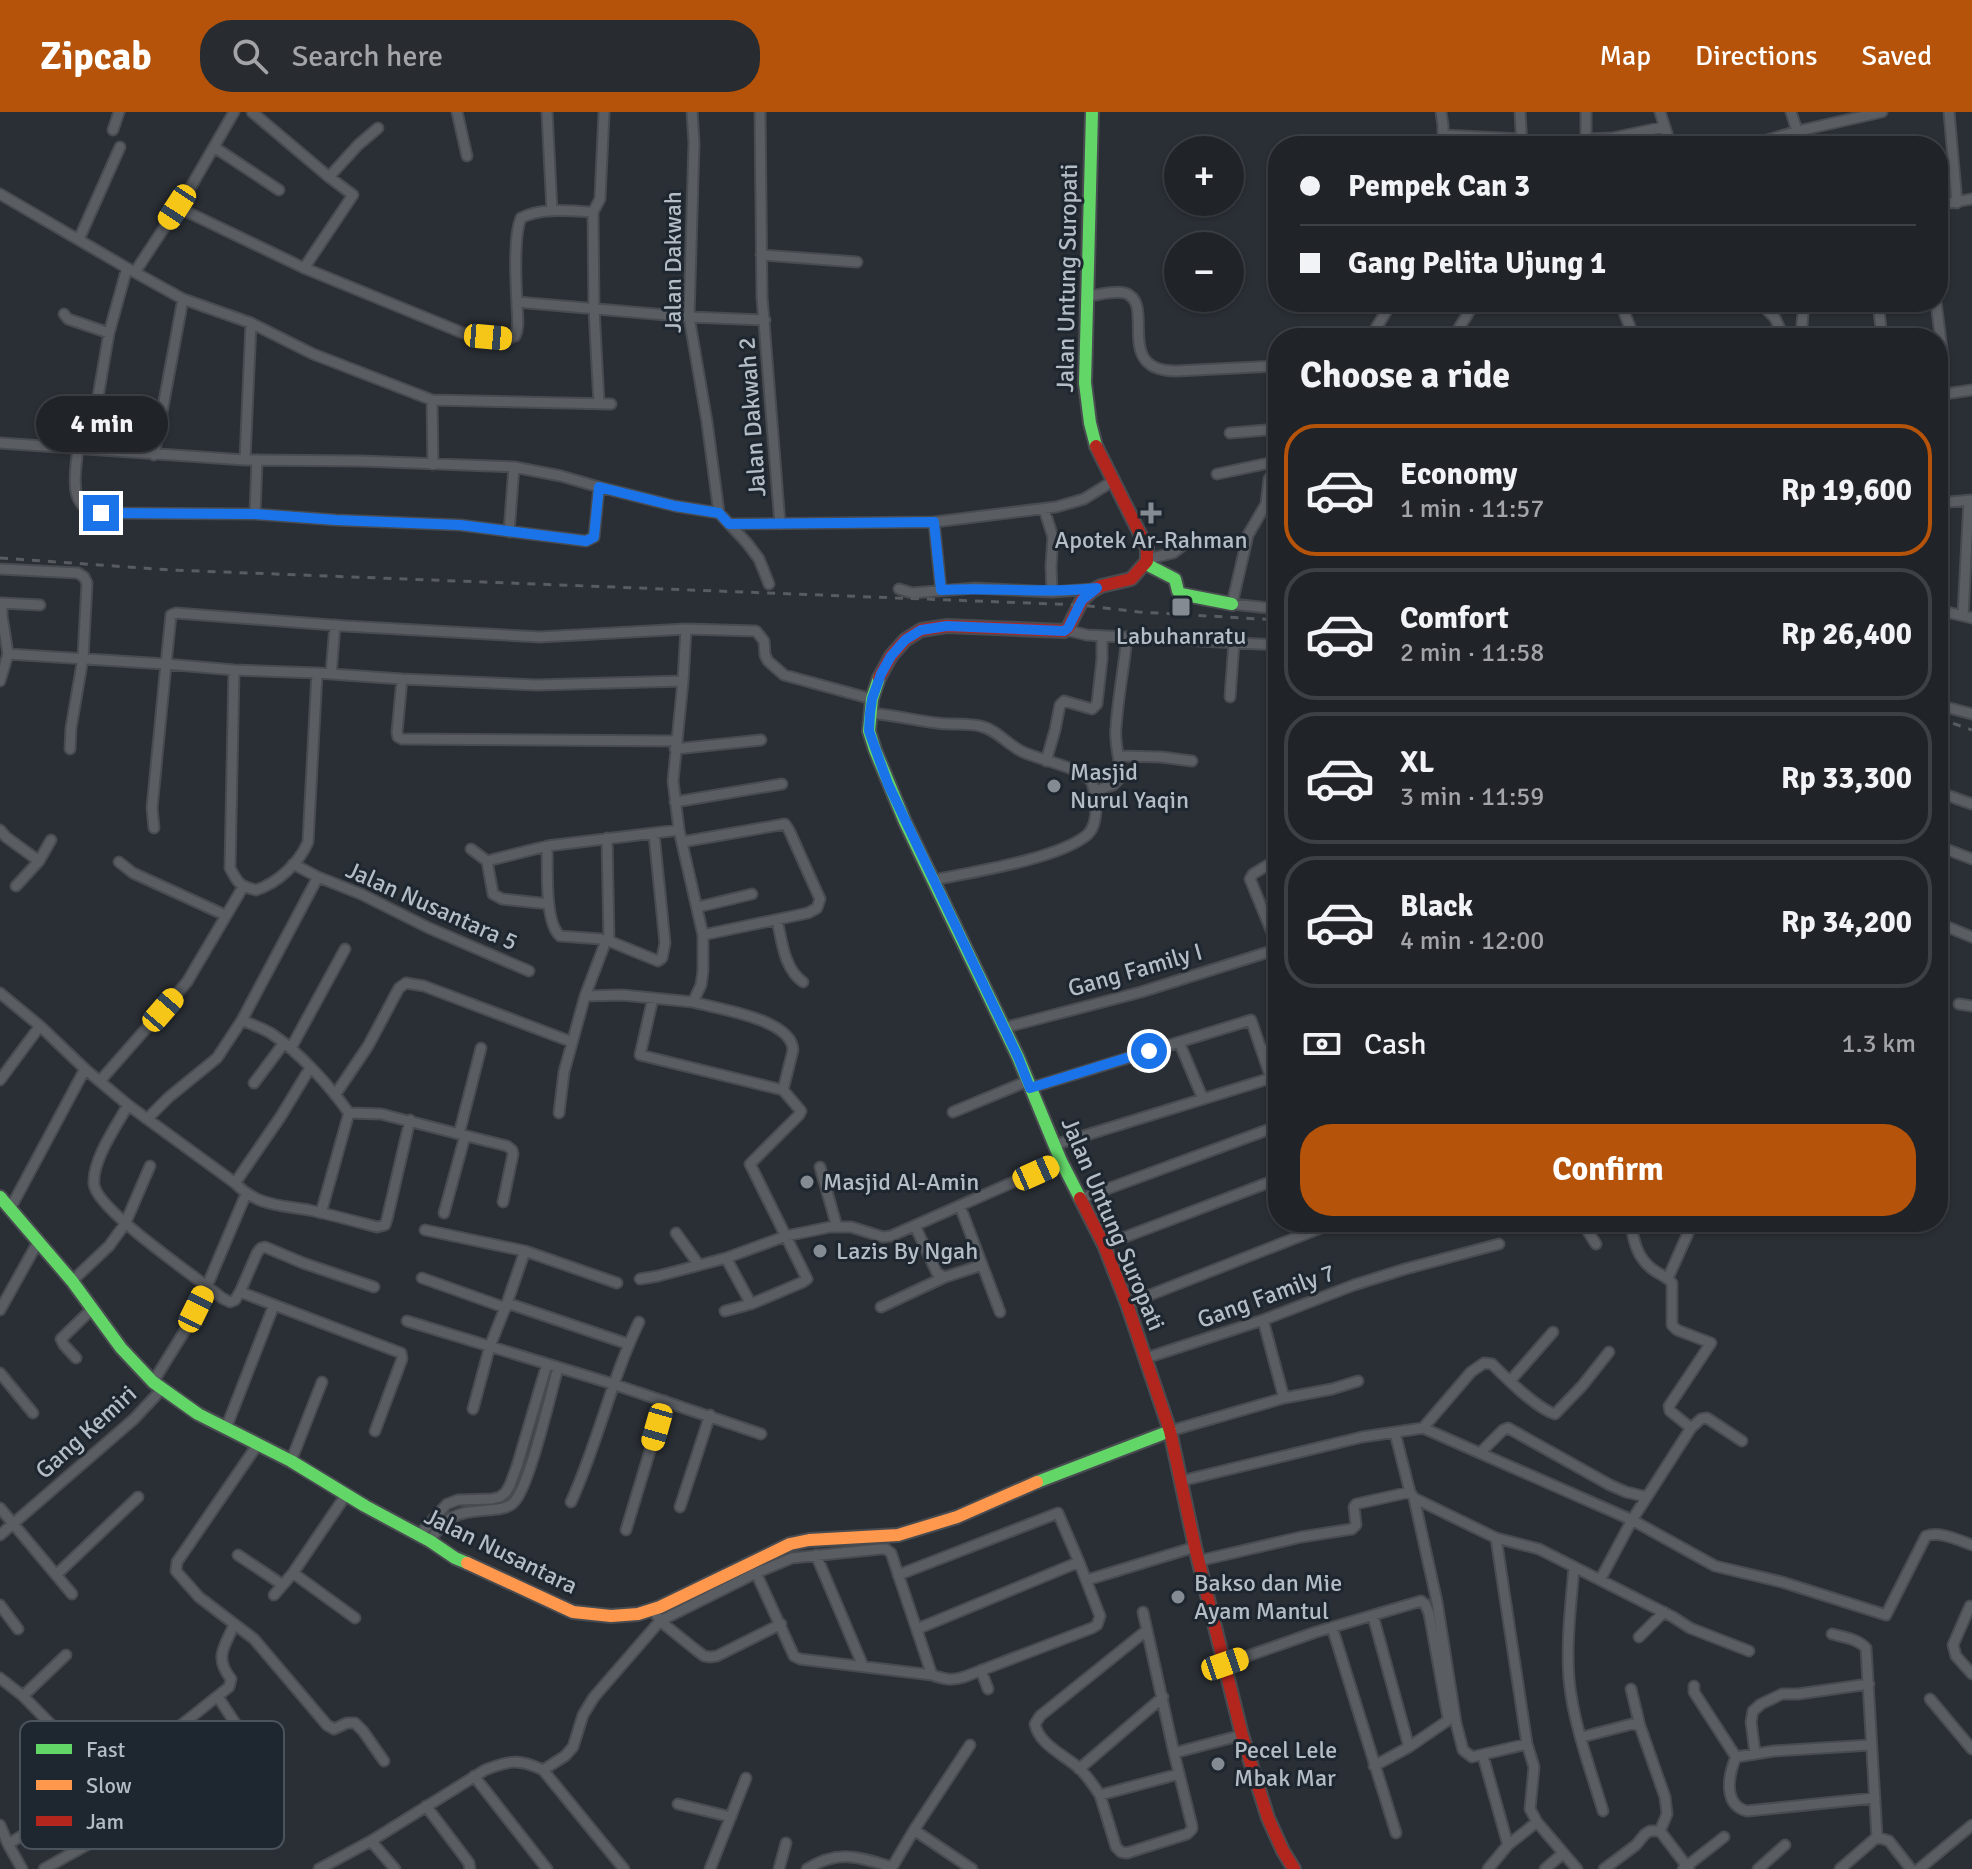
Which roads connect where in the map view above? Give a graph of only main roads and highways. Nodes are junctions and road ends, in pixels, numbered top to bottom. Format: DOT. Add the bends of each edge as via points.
graph roads {
  1 [pos="1092,112"];
  2 [pos="1147,562"];
  3 [pos="1232,604"];
  4 [pos="4,1206"];
  5 [pos="1170,1431"];
  6 [pos="1294,1869"];
  1 -- 2 [label="main road, Jalan Untung Suropati" via="1085,383 1097,449 1147,548"];
  2 -- 3 [label="main road" via="1175,579 1181,594"];
  2 -- 5 [label="main road, Jalan Untung Suropati" via="1131,579 1097,588 1082,600 1066,630 921,630 905,640 881,674 869,731 905,822 1104,1245"];
  4 -- 5 [label="main road, Jalan Nusantara" via="72,1281 121,1348 158,1385 198,1414 291,1461 455,1558 573,1612 638,1614 790,1544 898,1535 957,1517"];
  5 -- 6 [label="main road, Jalan Untung Suropati" via="1242,1735 1268,1818"];
}
